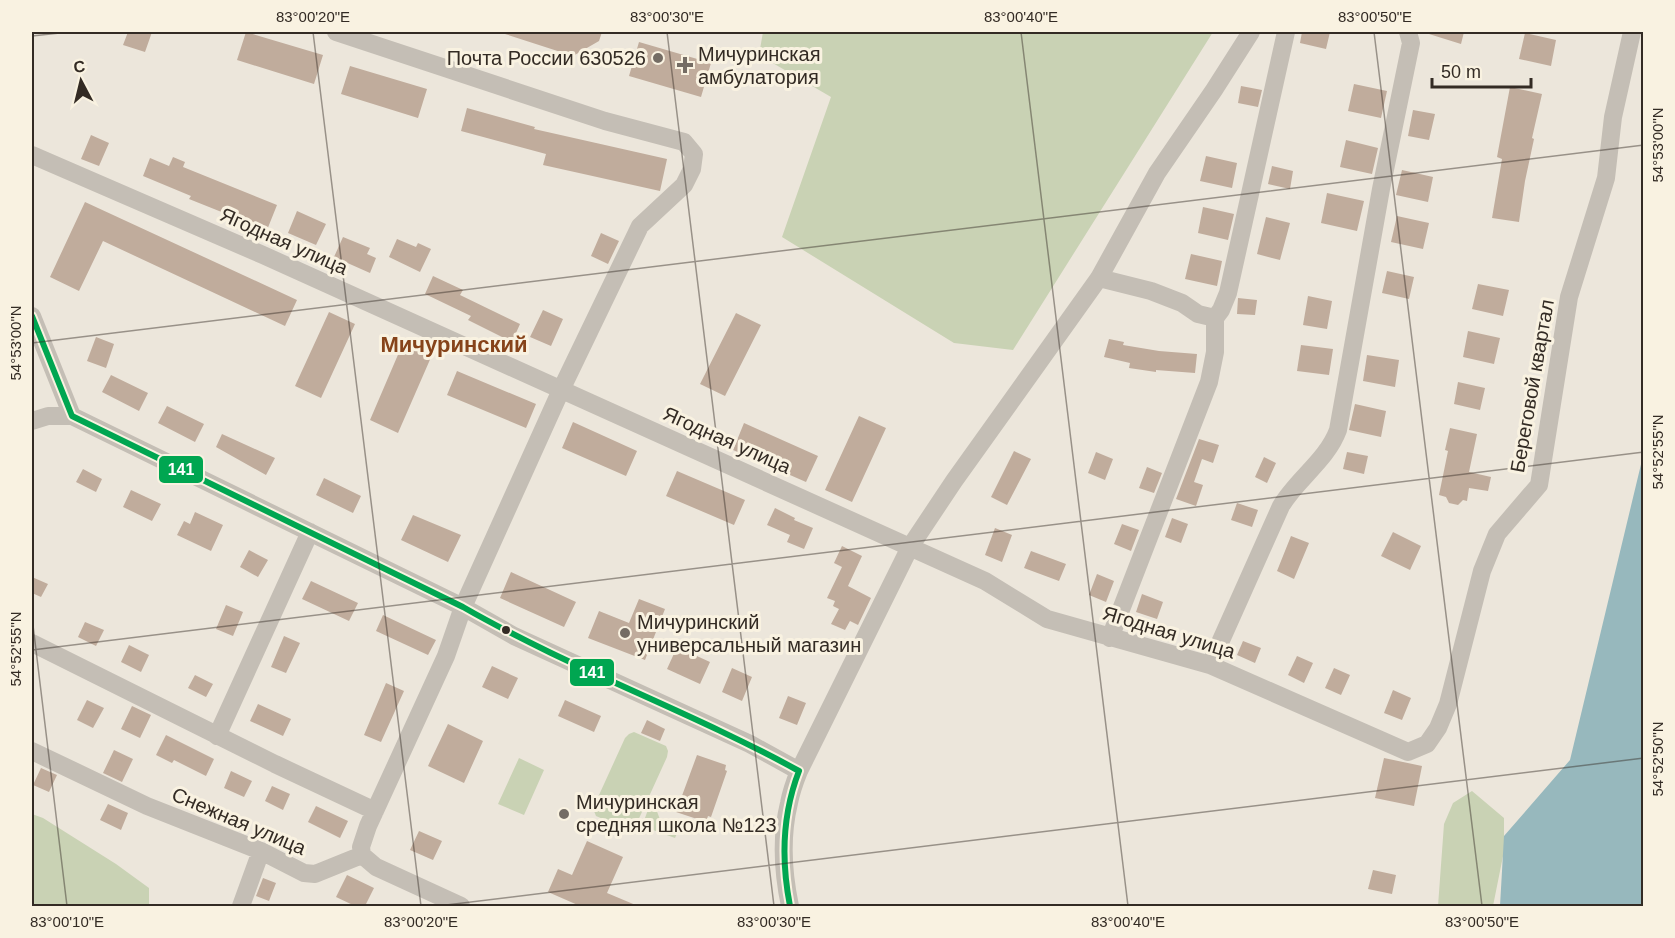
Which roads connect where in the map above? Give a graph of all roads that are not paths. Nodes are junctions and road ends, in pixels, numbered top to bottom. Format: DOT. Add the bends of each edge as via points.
graph roads {
  1 [pos="336,32"];
  2 [pos="1251,32"];
  3 [pos="1286,32"];
  4 [pos="1408,32"];
  5 [pos="1632,32"];
  6 [pos="32,155"];
  7 [pos="1099,278"];
  8 [pos="32,316"];
  9 [pos="1215,318"];
  10 [pos="561,390"];
  11 [pos="72,416"];
  12 [pos="32,421"];
  13 [pos="310,532"];
  14 [pos="910,547"];
  15 [pos="464,607"];
  16 [pos="1110,638"];
  17 [pos="32,643"];
  18 [pos="1209,665"];
  19 [pos="217,736"];
  20 [pos="32,751"];
  21 [pos="1408,752"];
  22 [pos="799,771"];
  23 [pos="375,811"];
  24 [pos="261,851"];
  25 [pos="362,855"];
  26 [pos="241,906"];
  27 [pos="461,906"];
  28 [pos="790,906"];
  1 -- 10 [label="street" via="605,121 684,142 694,154 684,185 640,226"];
  2 -- 7 [label="street" via="1156,173"];
  3 -- 9 [label="street" via="1227,293"];
  4 -- 18 [label="street" via="1412,43 1381,189 1338,430 1334,441 1281,506"];
  5 -- 21 [label="street, Береговой квартал" via="1613,117 1606,178 1569,297 1539,484 1497,534 1482,571 1448,704 1438,728 1427,744"];
  6 -- 10 [label="street, Ягодная улица"];
  7 -- 9 [label="street" via="1151,291"];
  7 -- 14 [label="street"];
  8 -- 11 [label="street"];
  9 -- 16 [label="street" via="1215,352 1209,382"];
  10 -- 14 [label="street, Ягодная улица"];
  10 -- 15 [label="street"];
  11 -- 12 [label="street"];
  11 -- 13 [label="street"];
  13 -- 15 [label="street"];
  13 -- 19 [label="street"];
  14 -- 16 [label="street, Ягодная улица" via="985,580 1047,619"];
  14 -- 22 [label="street"];
  15 -- 22 [label="street" via="514,636 750,744"];
  15 -- 23 [label="street" via="446,656"];
  16 -- 18 [label="street, Ягодная улица"];
  17 -- 19 [label="street"];
  18 -- 21 [label="street, Ягодная улица"];
  19 -- 23 [label="street"];
  20 -- 24 [label="street, Снежная улица" via="147,806"];
  22 -- 28 [label="street" via="788,803 784,855"];
  23 -- 25 [label="street" via="363,838"];
  24 -- 25 [label="street, Снежная улица" via="304,873 315,874"];
  24 -- 26 [label="street"];
  25 -- 27 [label="street" via="376,867"];
}
